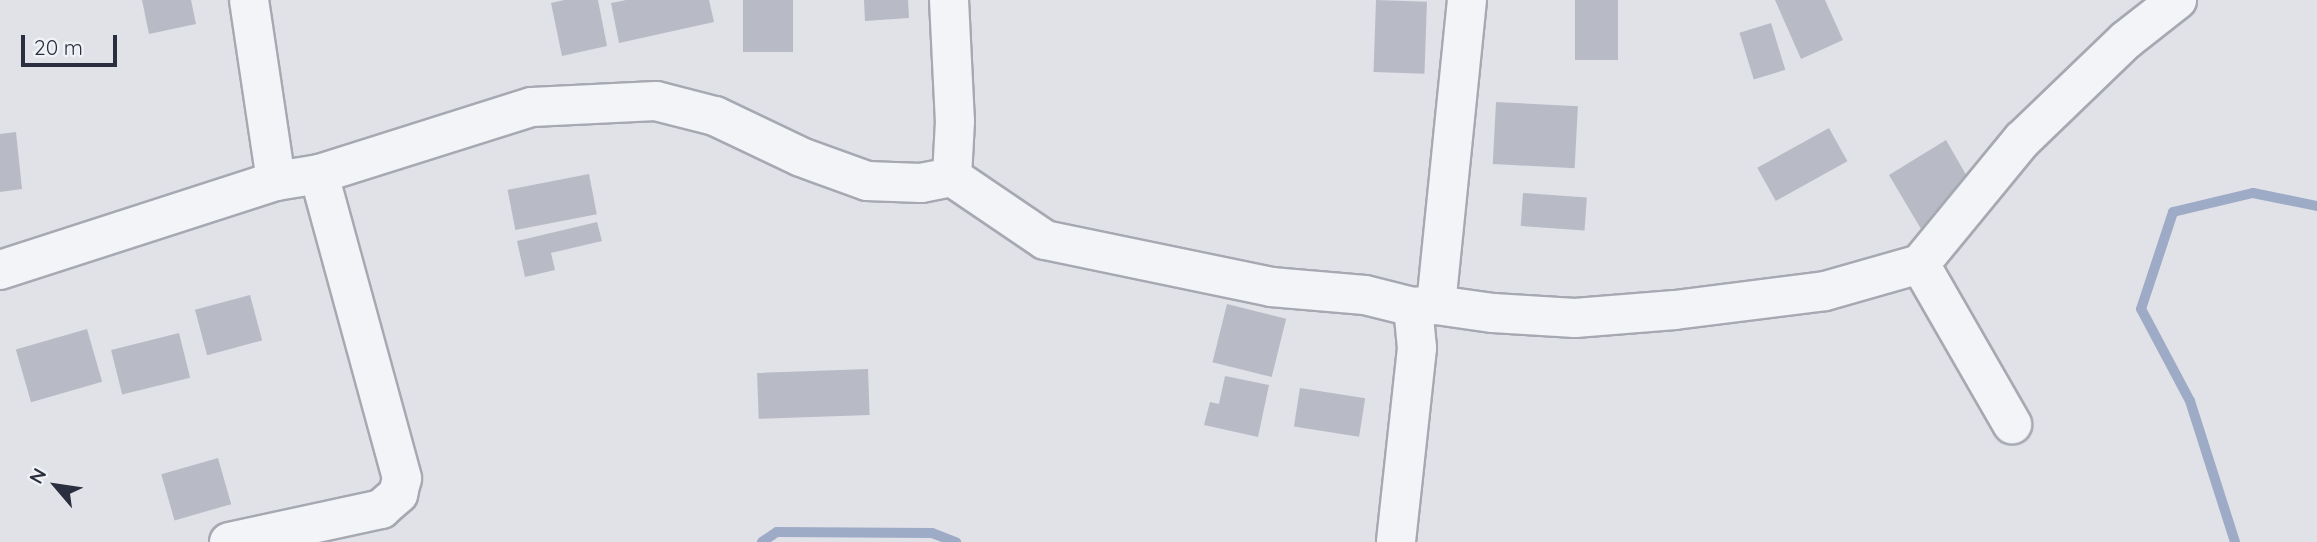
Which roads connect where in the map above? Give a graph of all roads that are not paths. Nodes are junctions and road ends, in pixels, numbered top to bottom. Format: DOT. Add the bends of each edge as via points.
graph roads {
  1 [pos="248,0"];
  2 [pos="949,0"];
  3 [pos="1467,0"];
  4 [pos="2177,0"];
  5 [pos="319,174"];
  6 [pos="952,177"];
  7 [pos="276,181"];
  8 [pos="1920,264"];
  9 [pos="0,270"];
  10 [pos="1424,307"];
  11 [pos="2012,424"];
  12 [pos="229,542"];
  13 [pos="1396,542"];
  1 -- 7 [label="street"];
  2 -- 6 [label="street" via="955,121"];
  3 -- 10 [label="street"];
  4 -- 8 [label="street" via="2107,58 2022,140"];
  5 -- 6 [label="street" via="533,107 656,101 715,116 801,157 867,180 921,183"];
  5 -- 7 [label="street"];
  5 -- 12 [label="street" via="402,478 397,494 380,509"];
  6 -- 10 [label="street" via="1045,240 1271,287 1365,295"];
  7 -- 9 [label="street"];
  8 -- 10 [label="street" via="1825,291 1675,310 1575,318"];
  8 -- 11 [label="street"];
  10 -- 13 [label="street"];
}
